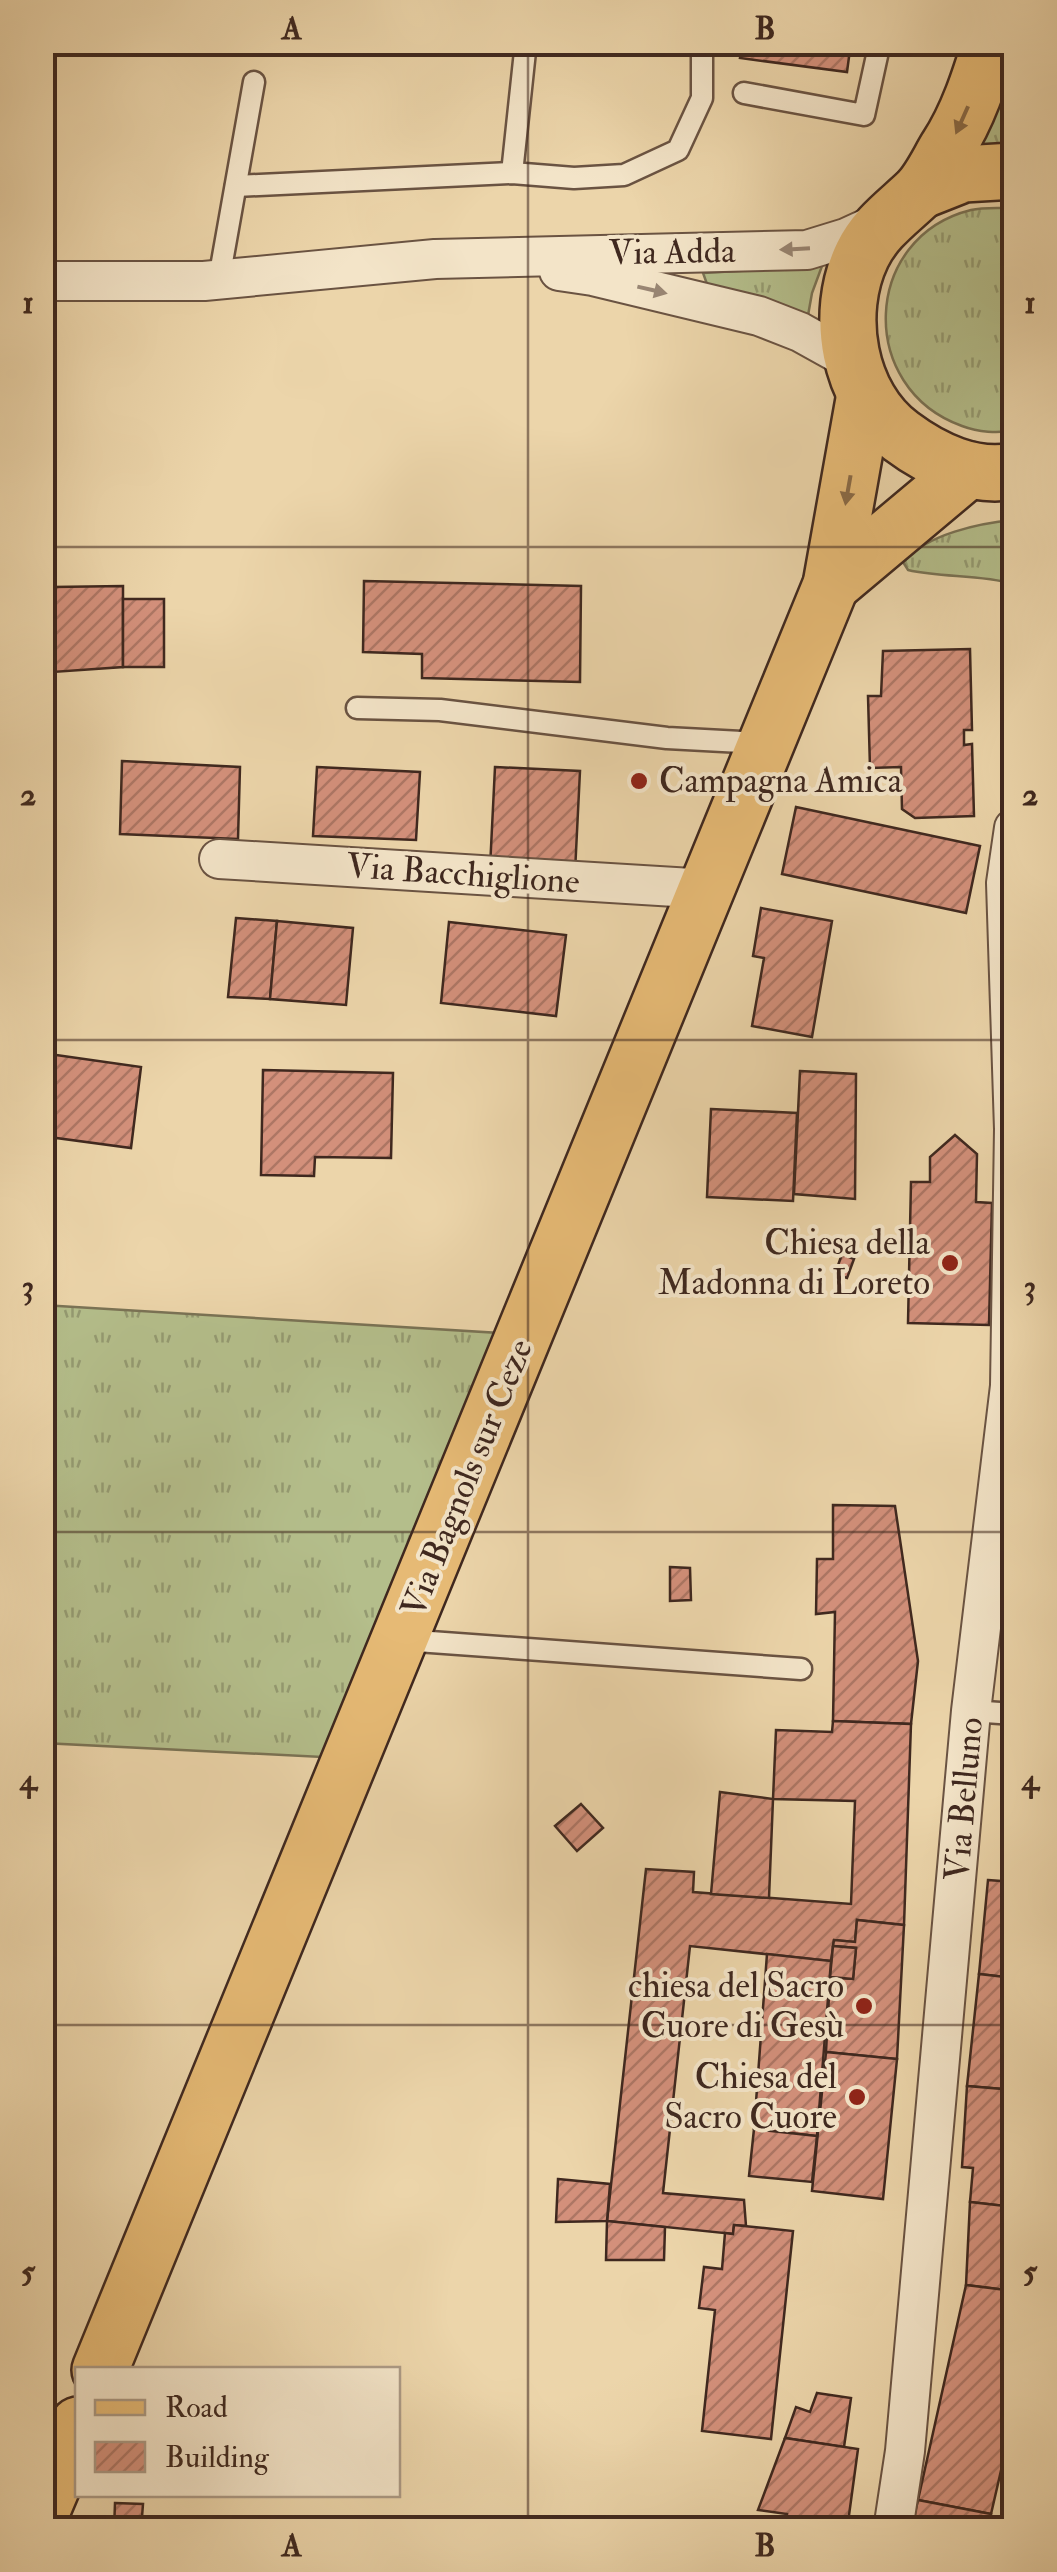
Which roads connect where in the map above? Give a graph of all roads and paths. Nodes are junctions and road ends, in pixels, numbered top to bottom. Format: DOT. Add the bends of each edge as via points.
graph roads {
  1 [pos="526,42"];
  2 [pos="702,42"];
  3 [pos="880,42"];
  4 [pos="992,42"];
  5 [pos="254,82"];
  6 [pos="744,93"];
  7 [pos="1014,171"];
  8 [pos="512,174"];
  9 [pos="236,186"];
  10 [pos="903,205"];
  11 [pos="452,259"];
  12 [pos="219,279"];
  13 [pos="42,281"];
  14 [pos="860,378"];
  15 [pos="991,471"];
  16 [pos="831,585"];
  17 [pos="357,708"];
  18 [pos="767,743"];
  19 [pos="1014,830"];
  20 [pos="218,859"];
  21 [pos="708,889"];
  22 [pos="400,1640"];
  23 [pos="801,1670"];
  24 [pos="972,1711"];
  25 [pos="1014,1714"];
  26 [pos="101,2367"];
  27 [pos="75,2432"];
  28 [pos="42,2510"];
  29 [pos="893,2530"];
  1 -- 8 [label="lane"];
  2 -- 8 [label="lane" via="702,98 678,150 624,174"];
  3 -- 6 [label="lane" via="864,115"];
  4 -- 10 [label="main road, one-way" via="958,130"];
  5 -- 9 [label="lane"];
  7 -- 10 [label="main road" via="963,174"];
  8 -- 9 [label="lane"];
  9 -- 12 [label="lane"];
  10 -- 11 [label="street, Via Adda, one-way" via="846,238 808,250"];
  10 -- 14 [label="main road" via="862,255 849,297 849,347"];
  11 -- 12 [label="street, Via Adda"];
  11 -- 14 [label="street, Via Adda, one-way" via="593,276 710,302 786,327"];
  12 -- 13 [label="street, Via Adda"];
  14 -- 15 [label="main road" via="891,429 926,455"];
  14 -- 16 [label="main road, Via Bagnols sur Ceze, one-way"];
  15 -- 16 [label="main road, Via Bagnols sur Ceze"];
  16 -- 18 [label="main road, Via Bagnols sur Ceze"];
  17 -- 18 [label="lane" via="440,710 667,738"];
  18 -- 21 [label="main road, Via Bagnols sur Ceze"];
  19 -- 24 [label="street, Via Belluno" via="1006,883 1014,1128 1010,1386"];
  20 -- 21 [label="street, Via Bacchiglione"];
  21 -- 22 [label="main road, Via Bagnols sur Ceze"];
  22 -- 23 [label="lane"];
  22 -- 26 [label="main road, Via Bagnols sur Ceze"];
  24 -- 25 [label="lane"];
  24 -- 29 [label="street, Via Belluno"];
  27 -- 28 [label="main road"];
}
